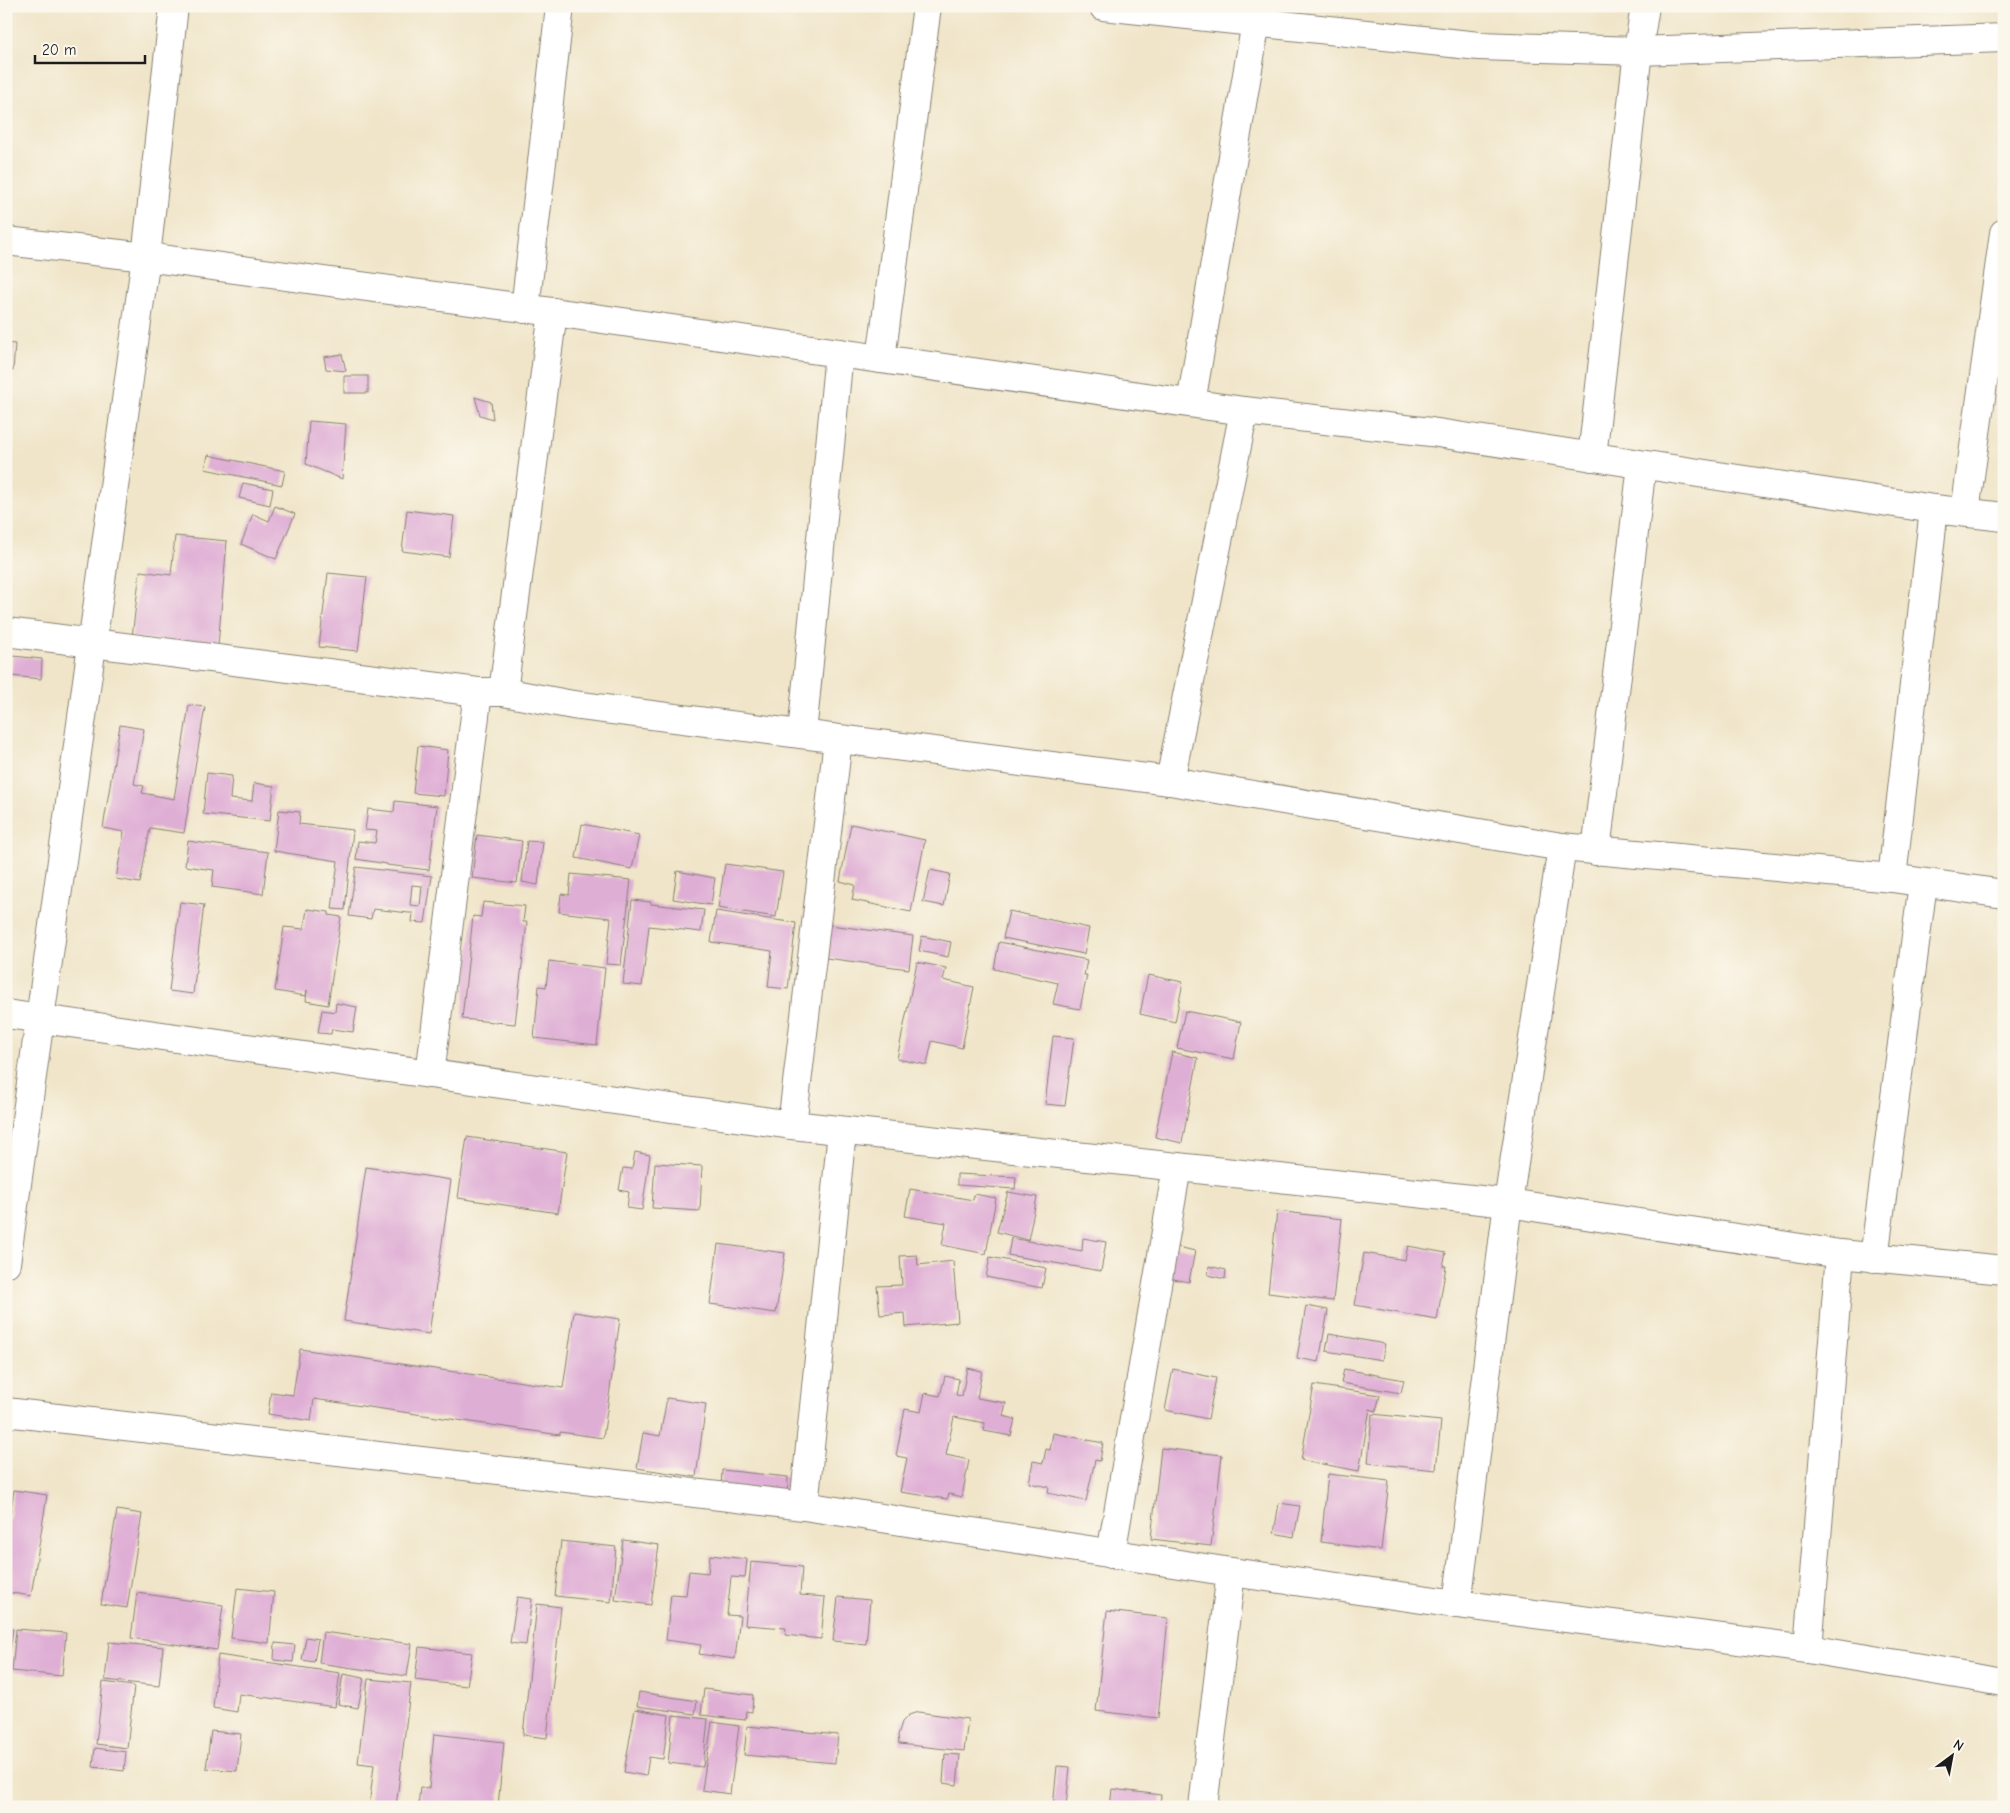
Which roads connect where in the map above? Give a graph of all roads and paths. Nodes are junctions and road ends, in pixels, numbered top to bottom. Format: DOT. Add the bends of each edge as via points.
graph roads {
  1 [pos="174,6"];
  2 [pos="560,6"];
  3 [pos="927,6"];
  4 [pos="1103,6"];
  5 [pos="1645,6"];
  6 [pos="1222,13"];
  7 [pos="1256,22"];
  8 [pos="2004,38"];
  9 [pos="1638,51"];
  10 [pos="2004,233"];
  11 [pos="6,241"];
  12 [pos="146,257"];
  13 [pos="526,309"];
  14 [pos="553,312"];
  15 [pos="839,353"];
  16 [pos="880,359"];
  17 [pos="1191,403"];
  18 [pos="1244,411"];
  19 [pos="1592,457"];
  20 [pos="1642,465"];
  21 [pos="1934,509"];
  22 [pos="1965,512"];
  23 [pos="2004,517"];
  24 [pos="6,632"];
  25 [pos="93,642"];
  26 [pos="490,692"];
  27 [pos="802,734"];
  28 [pos="838,740"];
  29 [pos="1170,781"];
  30 [pos="1562,847"];
  31 [pos="1596,850"];
  32 [pos="1892,878"];
  33 [pos="1923,882"];
  34 [pos="2004,894"];
  35 [pos="6,1014"];
  36 [pos="40,1019"];
  37 [pos="430,1074"];
  38 [pos="792,1124"];
  39 [pos="842,1131"];
  40 [pos="1176,1166"];
  41 [pos="1508,1202"];
  42 [pos="1840,1254"];
  43 [pos="1874,1258"];
  44 [pos="6,1264"];
  45 [pos="2004,1270"];
  46 [pos="6,1412"];
  47 [pos="804,1506"];
  48 [pos="1111,1554"];
  49 [pos="1231,1572"];
  50 [pos="1457,1604"];
  51 [pos="1808,1649"];
  52 [pos="2004,1682"];
  53 [pos="1202,1807"];
  1 -- 12 [label="street"];
  2 -- 13 [label="street"];
  3 -- 16 [label="street"];
  4 -- 6 [label="street"];
  5 -- 9 [label="street"];
  6 -- 7 [label="street"];
  7 -- 9 [label="street" via="1479,46"];
  7 -- 17 [label="street"];
  8 -- 9 [label="street"];
  9 -- 19 [label="street"];
  10 -- 22 [label="street"];
  11 -- 12 [label="street"];
  12 -- 13 [label="street"];
  12 -- 25 [label="street"];
  13 -- 14 [label="street"];
  14 -- 15 [label="street"];
  14 -- 26 [label="street"];
  15 -- 16 [label="street"];
  15 -- 27 [label="street"];
  16 -- 17 [label="street"];
  17 -- 18 [label="street"];
  18 -- 19 [label="street" via="1432,432"];
  18 -- 29 [label="street"];
  19 -- 20 [label="street"];
  20 -- 21 [label="street"];
  20 -- 31 [label="street"];
  21 -- 22 [label="street"];
  21 -- 32 [label="street"];
  22 -- 23 [label="street"];
  24 -- 25 [label="street"];
  25 -- 26 [label="street"];
  25 -- 36 [label="street"];
  26 -- 27 [label="street"];
  26 -- 37 [label="street"];
  27 -- 28 [label="street"];
  28 -- 29 [label="street"];
  28 -- 38 [label="street"];
  29 -- 30 [label="street"];
  30 -- 31 [label="street"];
  30 -- 41 [label="street"];
  31 -- 32 [label="street"];
  32 -- 33 [label="street"];
  33 -- 34 [label="street"];
  33 -- 43 [label="street"];
  35 -- 36 [label="street"];
  36 -- 37 [label="street"];
  36 -- 44 [label="street"];
  37 -- 38 [label="street"];
  38 -- 39 [label="street"];
  39 -- 40 [label="street"];
  39 -- 47 [label="street"];
  40 -- 41 [label="street"];
  40 -- 48 [label="street"];
  41 -- 42 [label="street"];
  41 -- 50 [label="street"];
  42 -- 43 [label="street"];
  42 -- 51 [label="street"];
  43 -- 45 [label="street"];
  46 -- 47 [label="street"];
  47 -- 48 [label="street"];
  48 -- 49 [label="street"];
  49 -- 50 [label="street"];
  49 -- 53 [label="street"];
  50 -- 51 [label="street"];
  51 -- 52 [label="street"];
}
